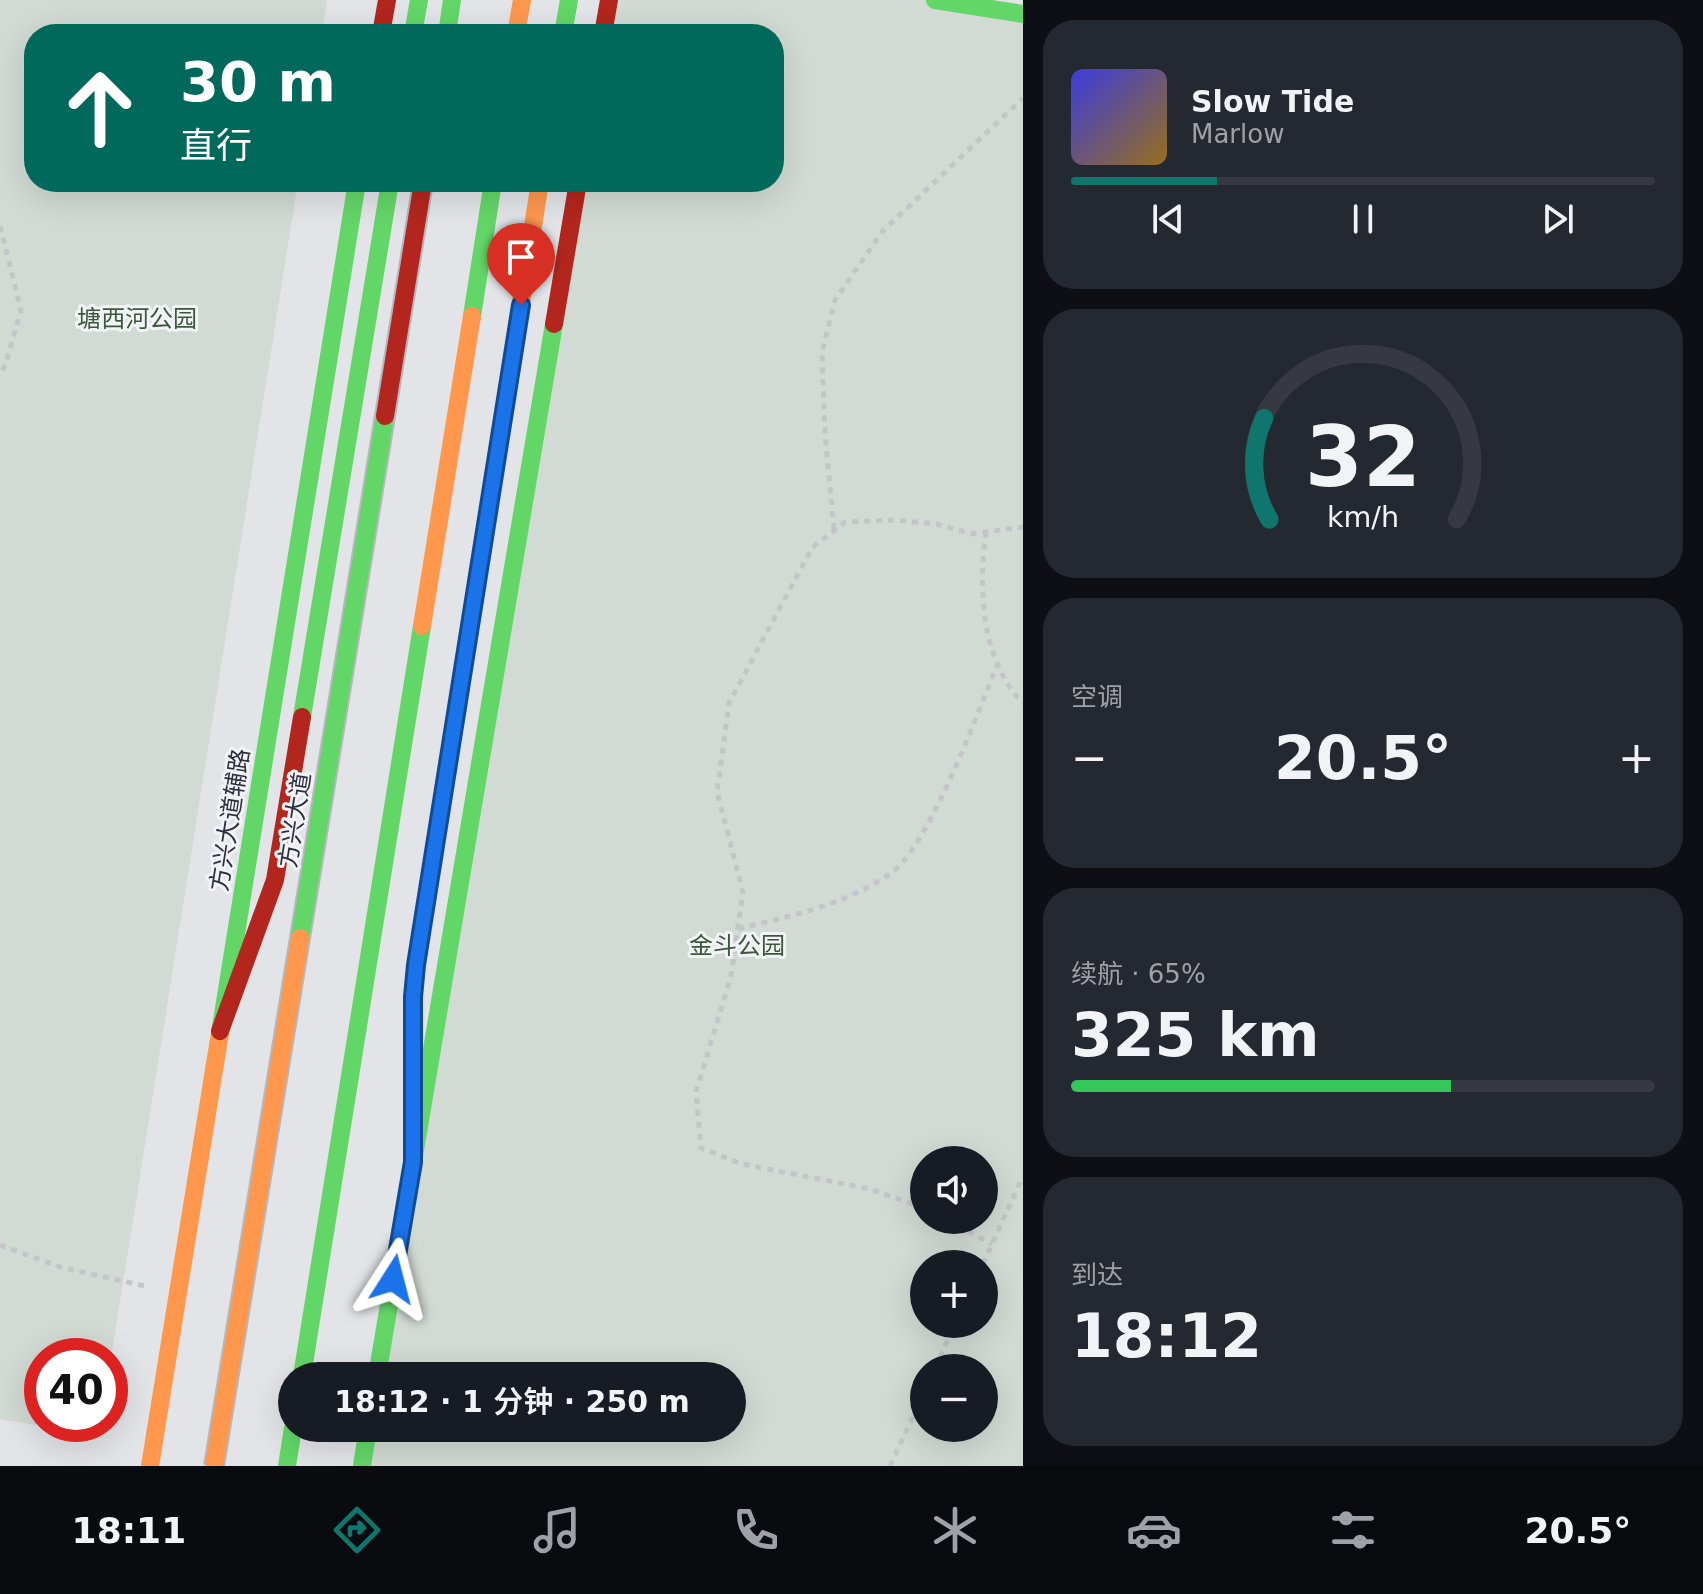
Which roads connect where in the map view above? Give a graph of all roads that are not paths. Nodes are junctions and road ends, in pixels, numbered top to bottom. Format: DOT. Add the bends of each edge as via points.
graph roads {
  1 [pos="387,0"];
  2 [pos="419,0"];
  3 [pos="452,0"];
  4 [pos="522,0"];
  5 [pos="569,0"];
  6 [pos="609,0"];
  7 [pos="935,0"];
  8 [pos="1023,14"];
  9 [pos="383,24"];
  10 [pos="415,24"];
  11 [pos="448,24"];
  12 [pos="518,24"];
  13 [pos="565,24"];
  14 [pos="605,24"];
  15 [pos="355,192"];
  16 [pos="388,192"];
  17 [pos="421,192"];
  18 [pos="491,192"];
  19 [pos="538,192"];
  20 [pos="576,192"];
  21 [pos="220,1031"];
  22 [pos="413,1162"];
  23 [pos="304,1362"];
  24 [pos="379,1362"];
  25 [pos="291,1442"];
  26 [pos="366,1442"];
  27 [pos="150,1466"];
  28 [pos="214,1466"];
  29 [pos="287,1466"];
  30 [pos="362,1466"];
  1 -- 9 [label="main road"];
  2 -- 10 [label="main road"];
  3 -- 11 [label="main road"];
  4 -- 12 [label="main road"];
  5 -- 13 [label="main road"];
  6 -- 14 [label="main road"];
  7 -- 8 [label="main road"];
  15 -- 21 [label="main road, 方兴大道辅路"];
  16 -- 21 [label="main road" via="275,880"];
  17 -- 28 [label="main road, 方兴大道, bridge"];
  18 -- 23 [label="main road"];
  19 -- 22 [label="main road" via="413,997"];
  20 -- 22 [label="main road"];
  21 -- 27 [label="main road, 方兴大道辅路"];
  22 -- 24 [label="main road"];
  25 -- 29 [label="main road"];
  26 -- 30 [label="main road"];
}
